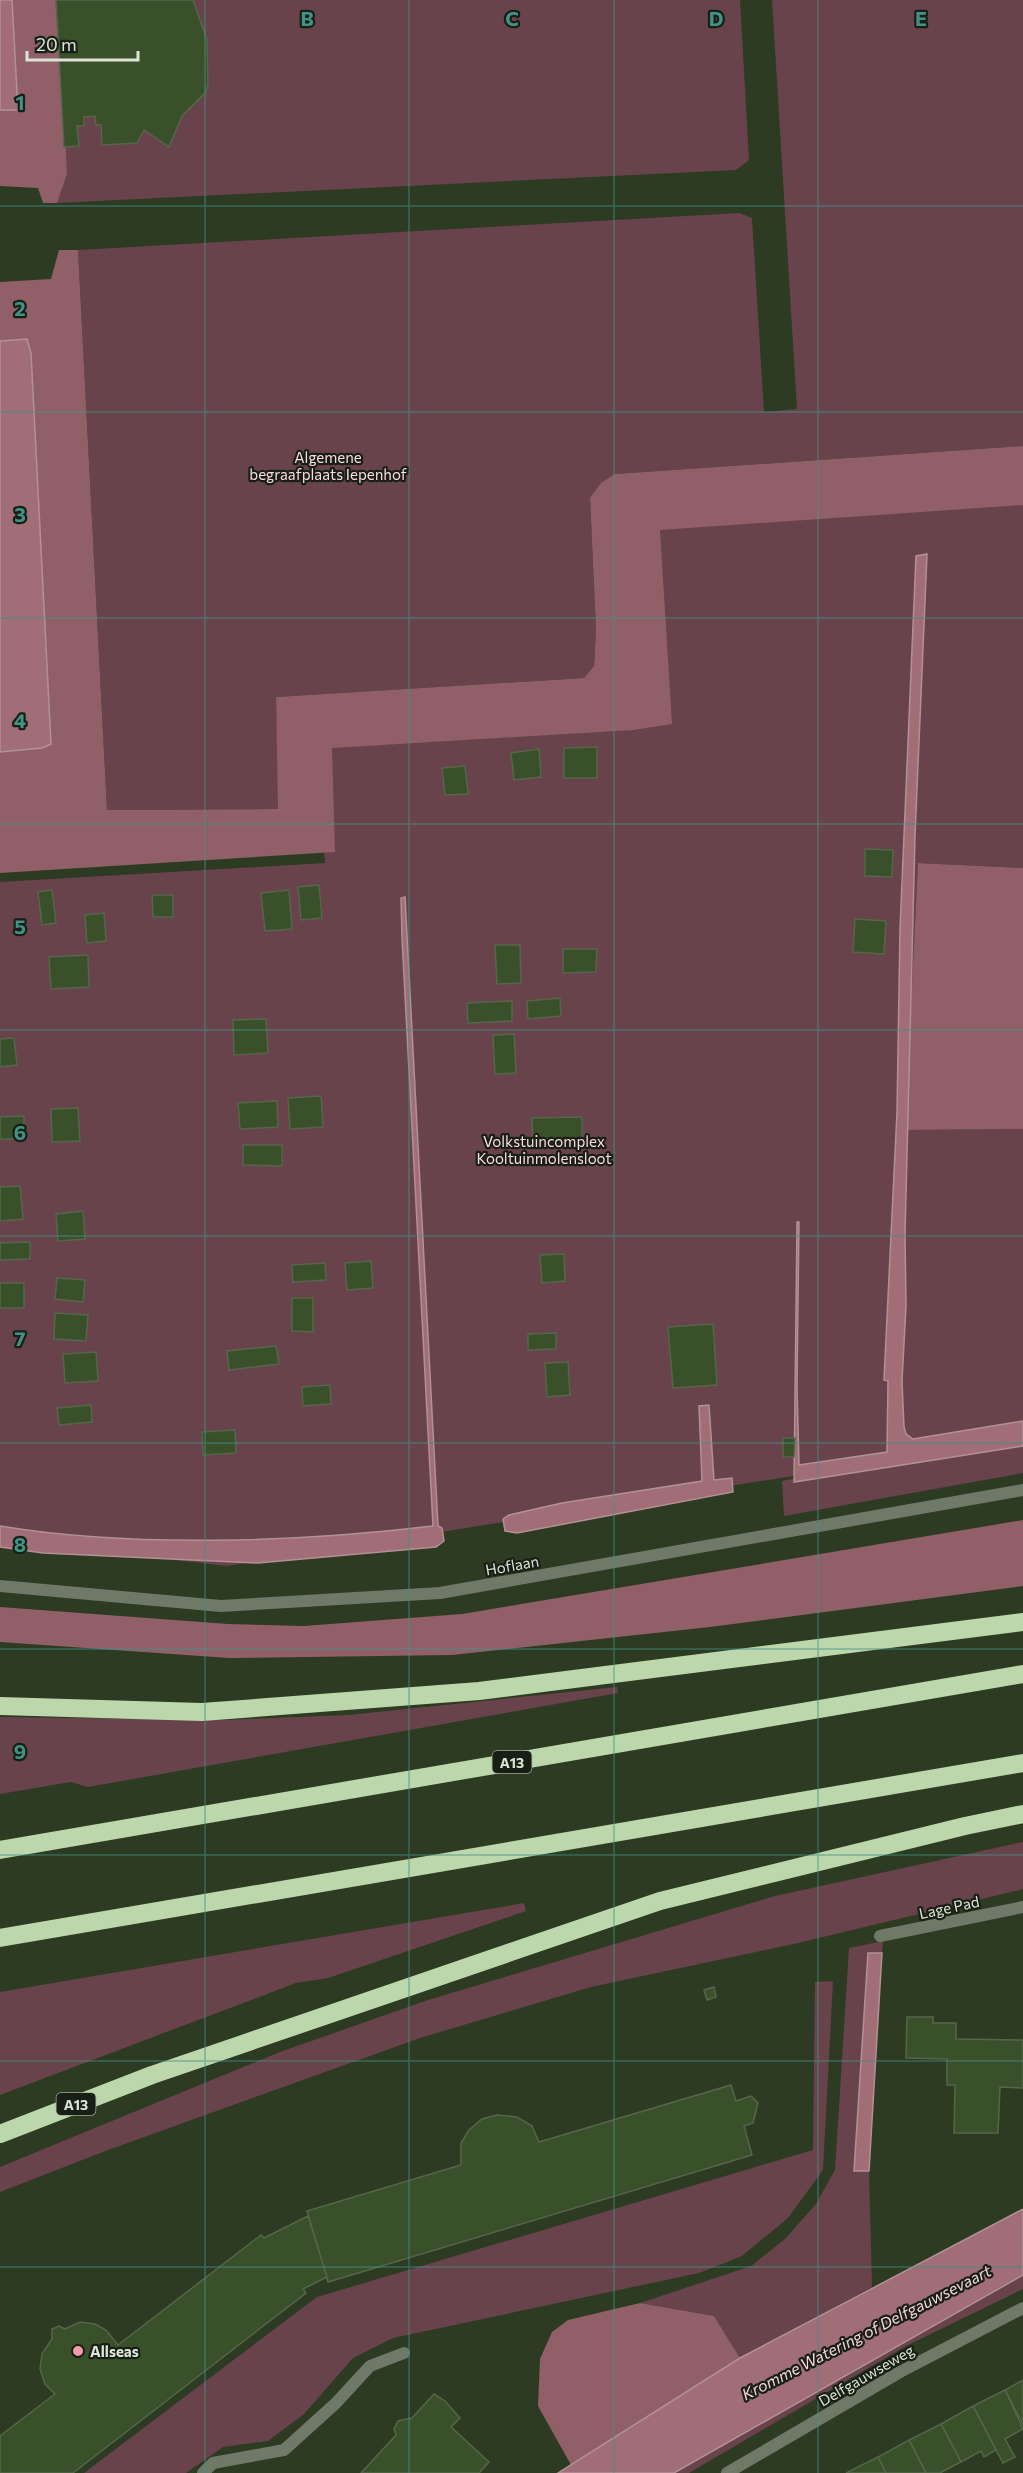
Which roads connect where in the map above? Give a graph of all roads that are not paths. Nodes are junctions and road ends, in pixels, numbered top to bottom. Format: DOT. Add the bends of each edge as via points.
graph roads {
  1 [pos="1023,1490"];
  2 [pos="0,1586"];
  3 [pos="1023,1622"];
  4 [pos="1023,1674"];
  5 [pos="0,1706"];
  6 [pos="1023,1763"];
  7 [pos="1023,1814"];
  8 [pos="0,1850"];
  9 [pos="1023,1907"];
  10 [pos="880,1936"];
  11 [pos="0,1938"];
  12 [pos="0,2134"];
  13 [pos="1023,2308"];
  14 [pos="404,2353"];
  15 [pos="203,2473"];
  16 [pos="727,2473"];
  1 -- 2 [label="street, Hoflaan" via="440,1593 221,1606"];
  3 -- 5 [label="highway" via="480,1690 202,1712"];
  4 -- 8 [label="highway, A13"];
  6 -- 11 [label="highway"];
  7 -- 12 [label="highway, A13" via="660,1901 152,2075"];
  9 -- 10 [label="street, Lage Pad"];
  13 -- 16 [label="street, Delfgauwseweg" via="900,2372"];
  14 -- 15 [label="street" via="370,2366 284,2450 213,2463"];
}
